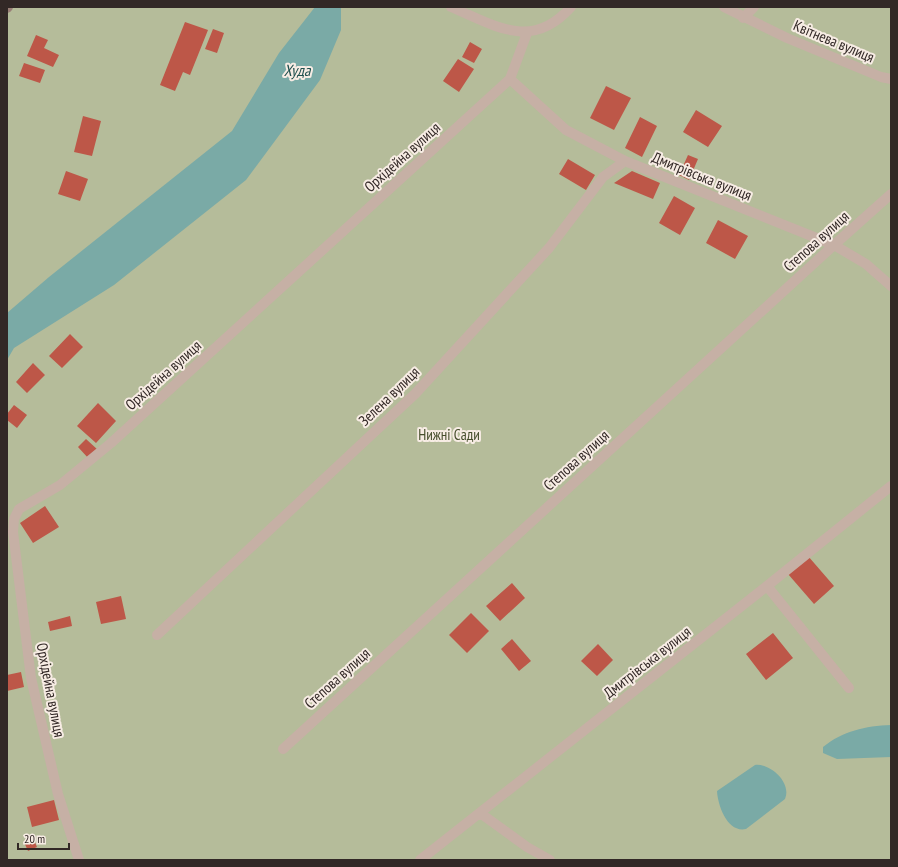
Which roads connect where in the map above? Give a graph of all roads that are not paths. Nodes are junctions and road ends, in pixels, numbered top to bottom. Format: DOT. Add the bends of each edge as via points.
graph roads {
  1 [pos="450,7"];
  2 [pos="571,7"];
  3 [pos="724,7"];
  4 [pos="754,7"];
  5 [pos="743,18"];
  6 [pos="528,33"];
  7 [pos="510,79"];
  8 [pos="891,79"];
  9 [pos="625,161"];
  10 [pos="891,194"];
  11 [pos="834,244"];
  12 [pos="891,286"];
  13 [pos="891,486"];
  14 [pos="767,586"];
  15 [pos="156,635"];
  16 [pos="849,688"];
  17 [pos="283,749"];
  18 [pos="480,813"];
  19 [pos="79,860"];
  20 [pos="420,860"];
  21 [pos="550,860"];
  1 -- 6 [label="street" via="495,26"];
  2 -- 6 [label="street" via="559,20"];
  3 -- 5 [label="street, Квітнева вулиця"];
  4 -- 5 [label="street"];
  5 -- 8 [label="street, Квітнева вулиця"];
  6 -- 7 [label="street, Орхідейна вулиця"];
  7 -- 9 [label="street, Дмитрівська вулиця" via="566,130"];
  7 -- 19 [label="street, Орхідейна вулиця" via="111,443 60,485 19,508 14,519 14,532 31,678 58,794"];
  9 -- 11 [label="street, Дмитрівська вулиця"];
  9 -- 15 [label="street, Зелена вулиця" via="603,177 549,248 414,394"];
  10 -- 11 [label="street, Степова вулиця"];
  11 -- 12 [label="street, Дмитрівська вулиця" via="866,264"];
  11 -- 17 [label="street, Степова вулиця"];
  13 -- 14 [label="street, Дмитрівська вулиця"];
  14 -- 16 [label="street"];
  14 -- 18 [label="street, Дмитрівська вулиця"];
  18 -- 20 [label="street, Дмитрівська вулиця"];
  18 -- 21 [label="street" via="527,847"];
}
